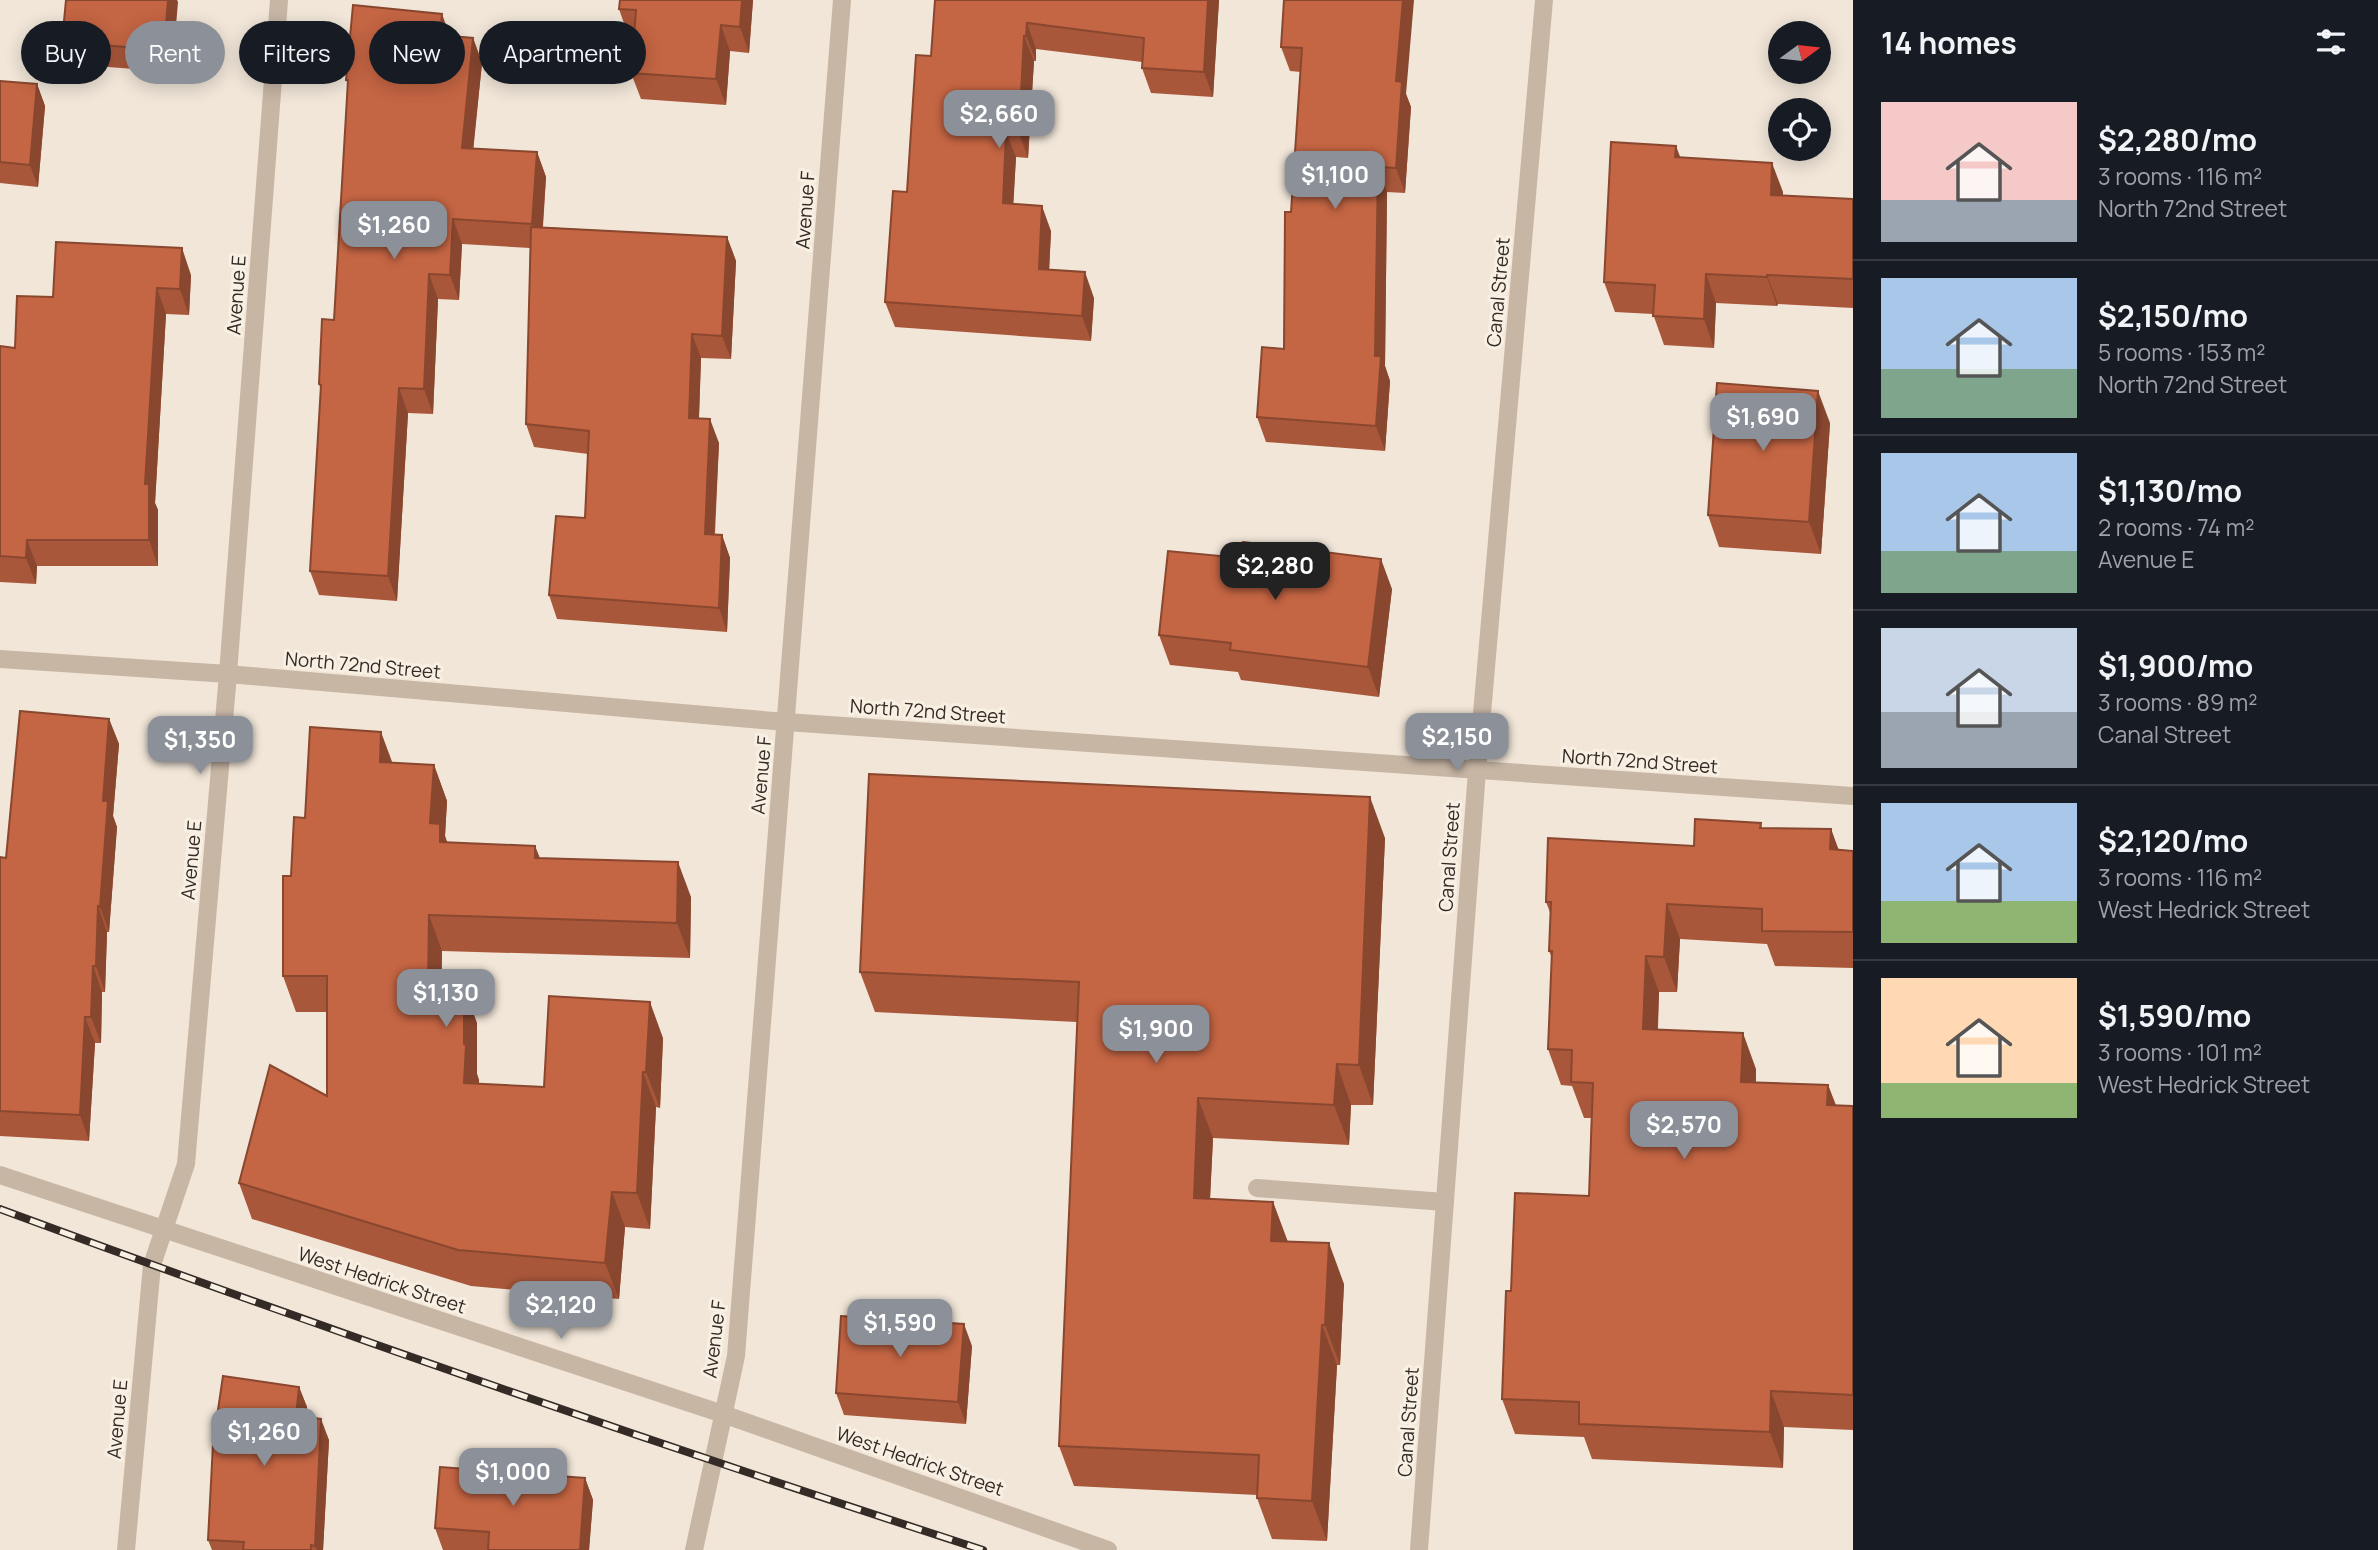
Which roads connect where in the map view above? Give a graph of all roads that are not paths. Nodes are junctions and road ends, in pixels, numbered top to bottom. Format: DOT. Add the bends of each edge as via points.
graph roads {
  1 [pos="279,0"];
  2 [pos="842,0"];
  3 [pos="1544,0"];
  4 [pos="0,659"];
  5 [pos="228,674"];
  6 [pos="786,722"];
  7 [pos="1477,771"];
  8 [pos="1853,796"];
  9 [pos="0,1175"];
  10 [pos="1257,1188"];
  11 [pos="1445,1202"];
  12 [pos="164,1230"];
  13 [pos="723,1414"];
  14 [pos="126,1550"];
  15 [pos="694,1550"];
  16 [pos="1108,1550"];
  17 [pos="1419,1550"];
  1 -- 5 [label="street, Avenue E"];
  2 -- 6 [label="street, Avenue F"];
  3 -- 7 [label="street, Canal Street"];
  4 -- 5 [label="street, North 72nd Street"];
  5 -- 6 [label="street, North 72nd Street"];
  5 -- 12 [label="street, Avenue E" via="186,1164"];
  6 -- 7 [label="street, North 72nd Street"];
  6 -- 13 [label="street, Avenue F" via="736,1356"];
  7 -- 8 [label="street, North 72nd Street"];
  7 -- 11 [label="street, Canal Street"];
  9 -- 12 [label="street, West Hedrick Street"];
  10 -- 11 [label="street"];
  11 -- 17 [label="street, Canal Street"];
  12 -- 13 [label="street, West Hedrick Street"];
  12 -- 14 [label="street, Avenue E" via="152,1265"];
  13 -- 15 [label="street, Avenue F"];
  13 -- 16 [label="street, West Hedrick Street"];
}
